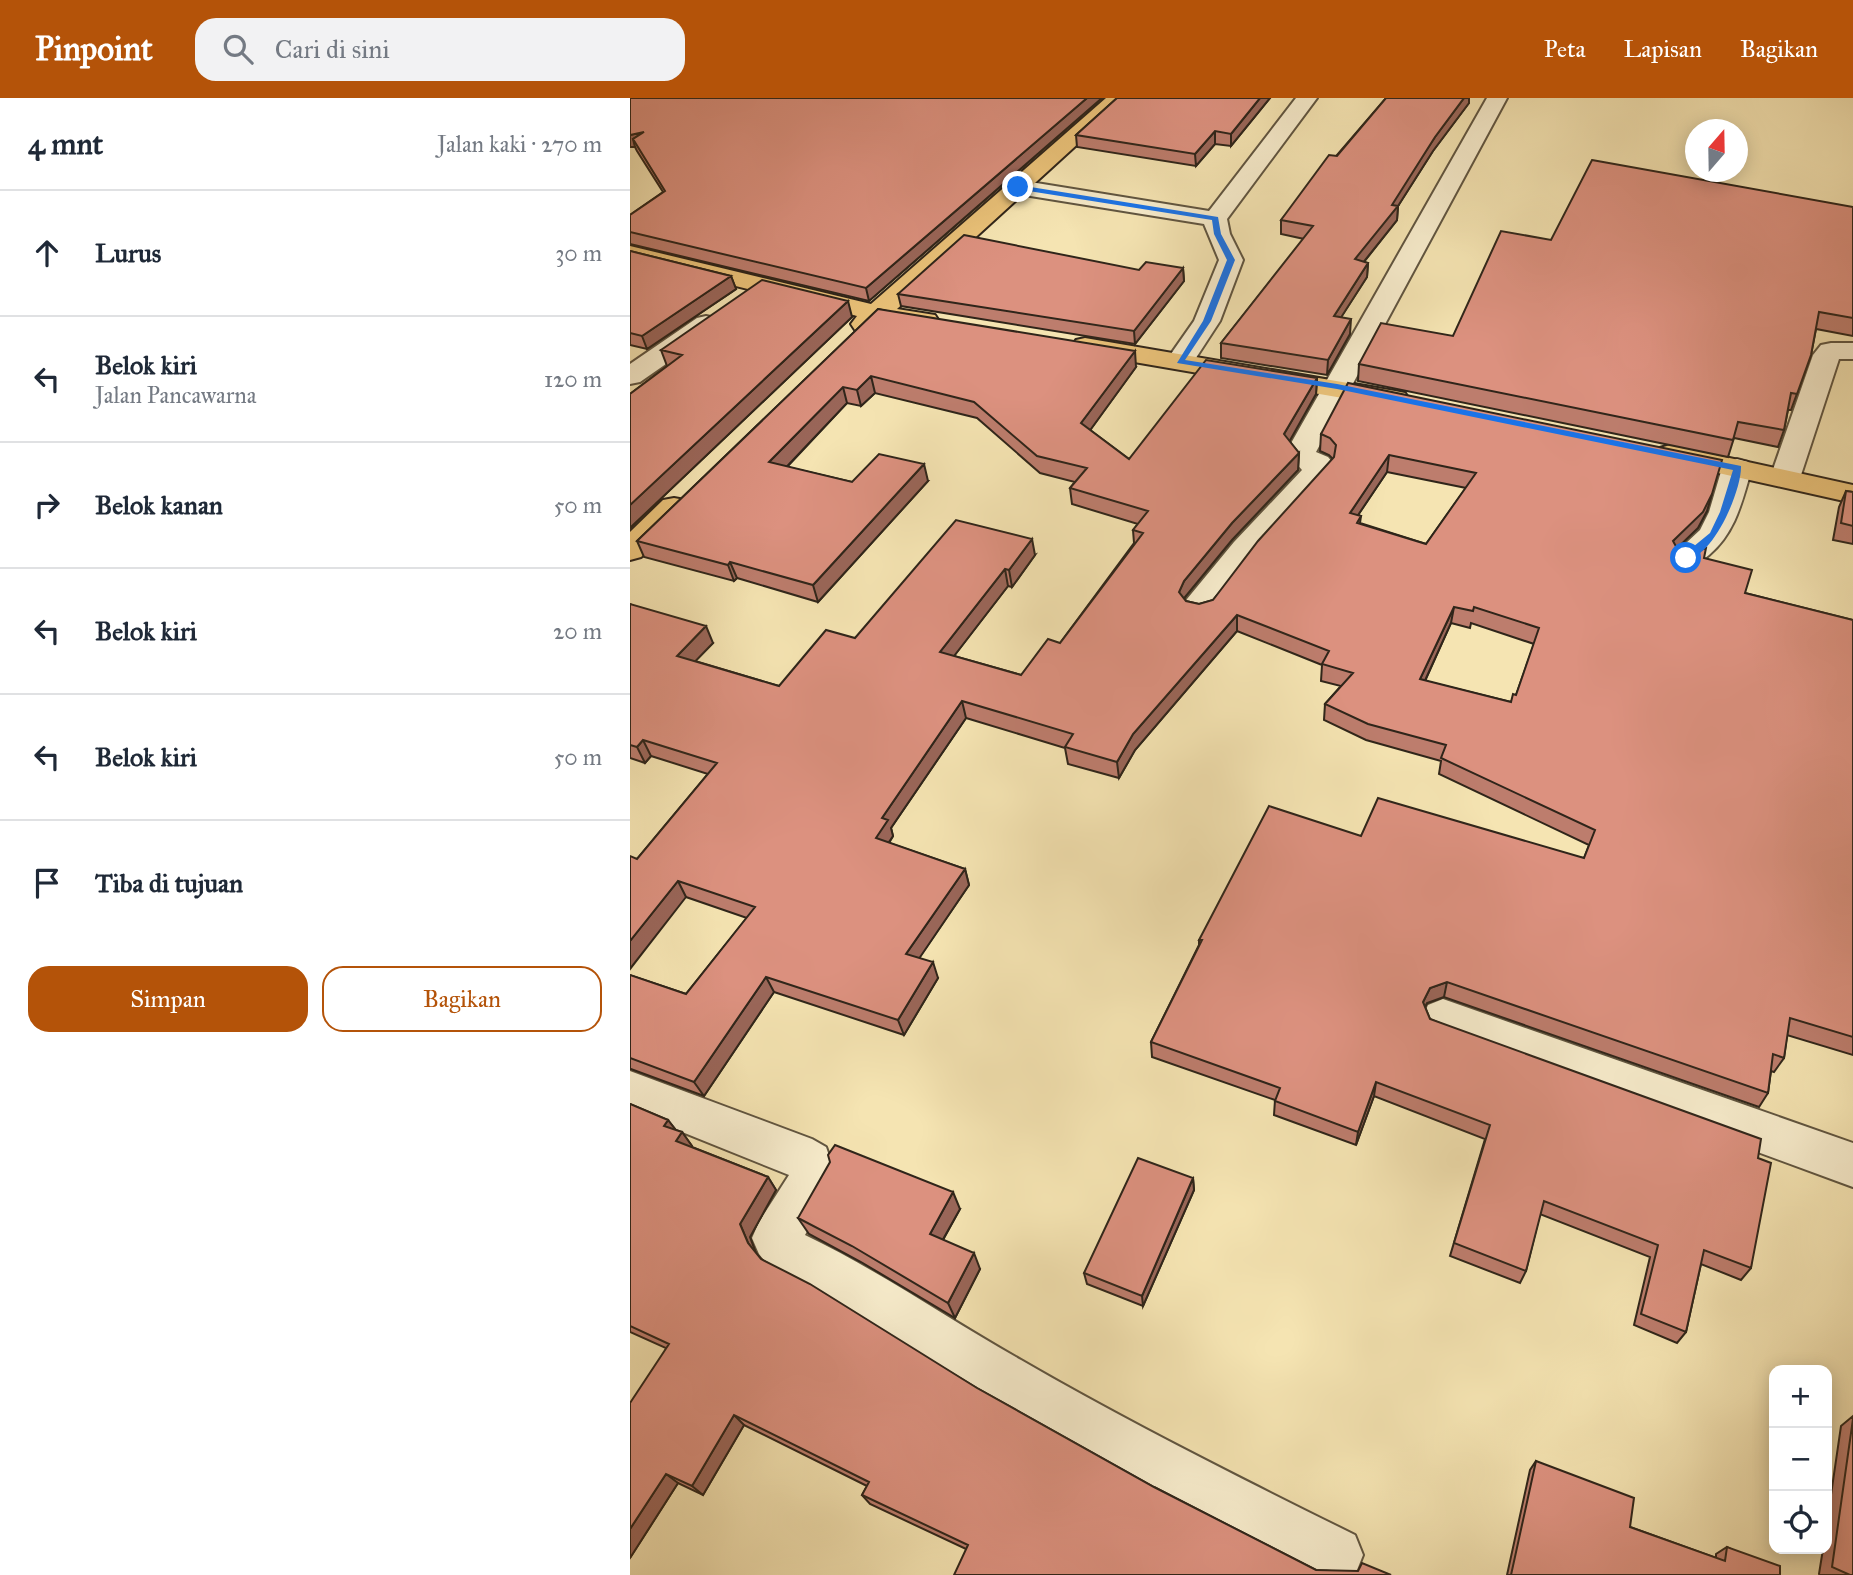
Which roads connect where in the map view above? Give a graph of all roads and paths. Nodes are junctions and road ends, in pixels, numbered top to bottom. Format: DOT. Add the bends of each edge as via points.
graph roads {
  1 [pos="1118,98"];
  2 [pos="1307,98"];
  3 [pos="1497,98"];
  4 [pos="1018,187"];
  5 [pos="1215,219"];
  6 [pos="630,253"];
  7 [pos="762,285"];
  8 [pos="875,313"];
  9 [pos="955,326"];
  10 [pos="846,342"];
  11 [pos="1060,342"];
  12 [pos="1853,351"];
  13 [pos="1180,361"];
  14 [pos="630,376"];
  15 [pos="1337,387"];
  16 [pos="1415,402"];
  17 [pos="1644,449"];
  18 [pos="1737,468"];
  19 [pos="1785,478"];
  20 [pos="689,493"];
  21 [pos="1853,494"];
  22 [pos="630,550"];
  23 [pos="1686,558"];
  24 [pos="1199,607"];
  25 [pos="1443,1018"];
  26 [pos="630,1091"];
  27 [pos="1853,1165"];
  28 [pos="1335,1555"];
  1 -- 4 [label="main road"];
  2 -- 5 [label="street"];
  3 -- 15 [label="street"];
  4 -- 5 [label="street"];
  4 -- 8 [label="main road"];
  5 -- 13 [label="street" via="1231,260 1207,321"];
  6 -- 7 [label="main road"];
  7 -- 8 [label="main road"];
  7 -- 14 [label="street"];
  8 -- 9 [label="main road"];
  8 -- 10 [label="main road"];
  11 -- 13 [label="main road"];
  12 -- 19 [label="street" via="1827,355"];
  13 -- 15 [label="main road"];
  15 -- 16 [label="main road"];
  15 -- 24 [label="street" via="1301,452 1318,463 1316,472"];
  17 -- 18 [label="main road"];
  18 -- 19 [label="main road"];
  18 -- 23 [label="street" via="1713,535"];
  19 -- 21 [label="main road"];
  20 -- 22 [label="main road"];
  25 -- 27 [label="street"];
  26 -- 28 [label="street" via="810,1162 814,1178 776,1238 788,1252 837,1276 1142,1455"];
}
